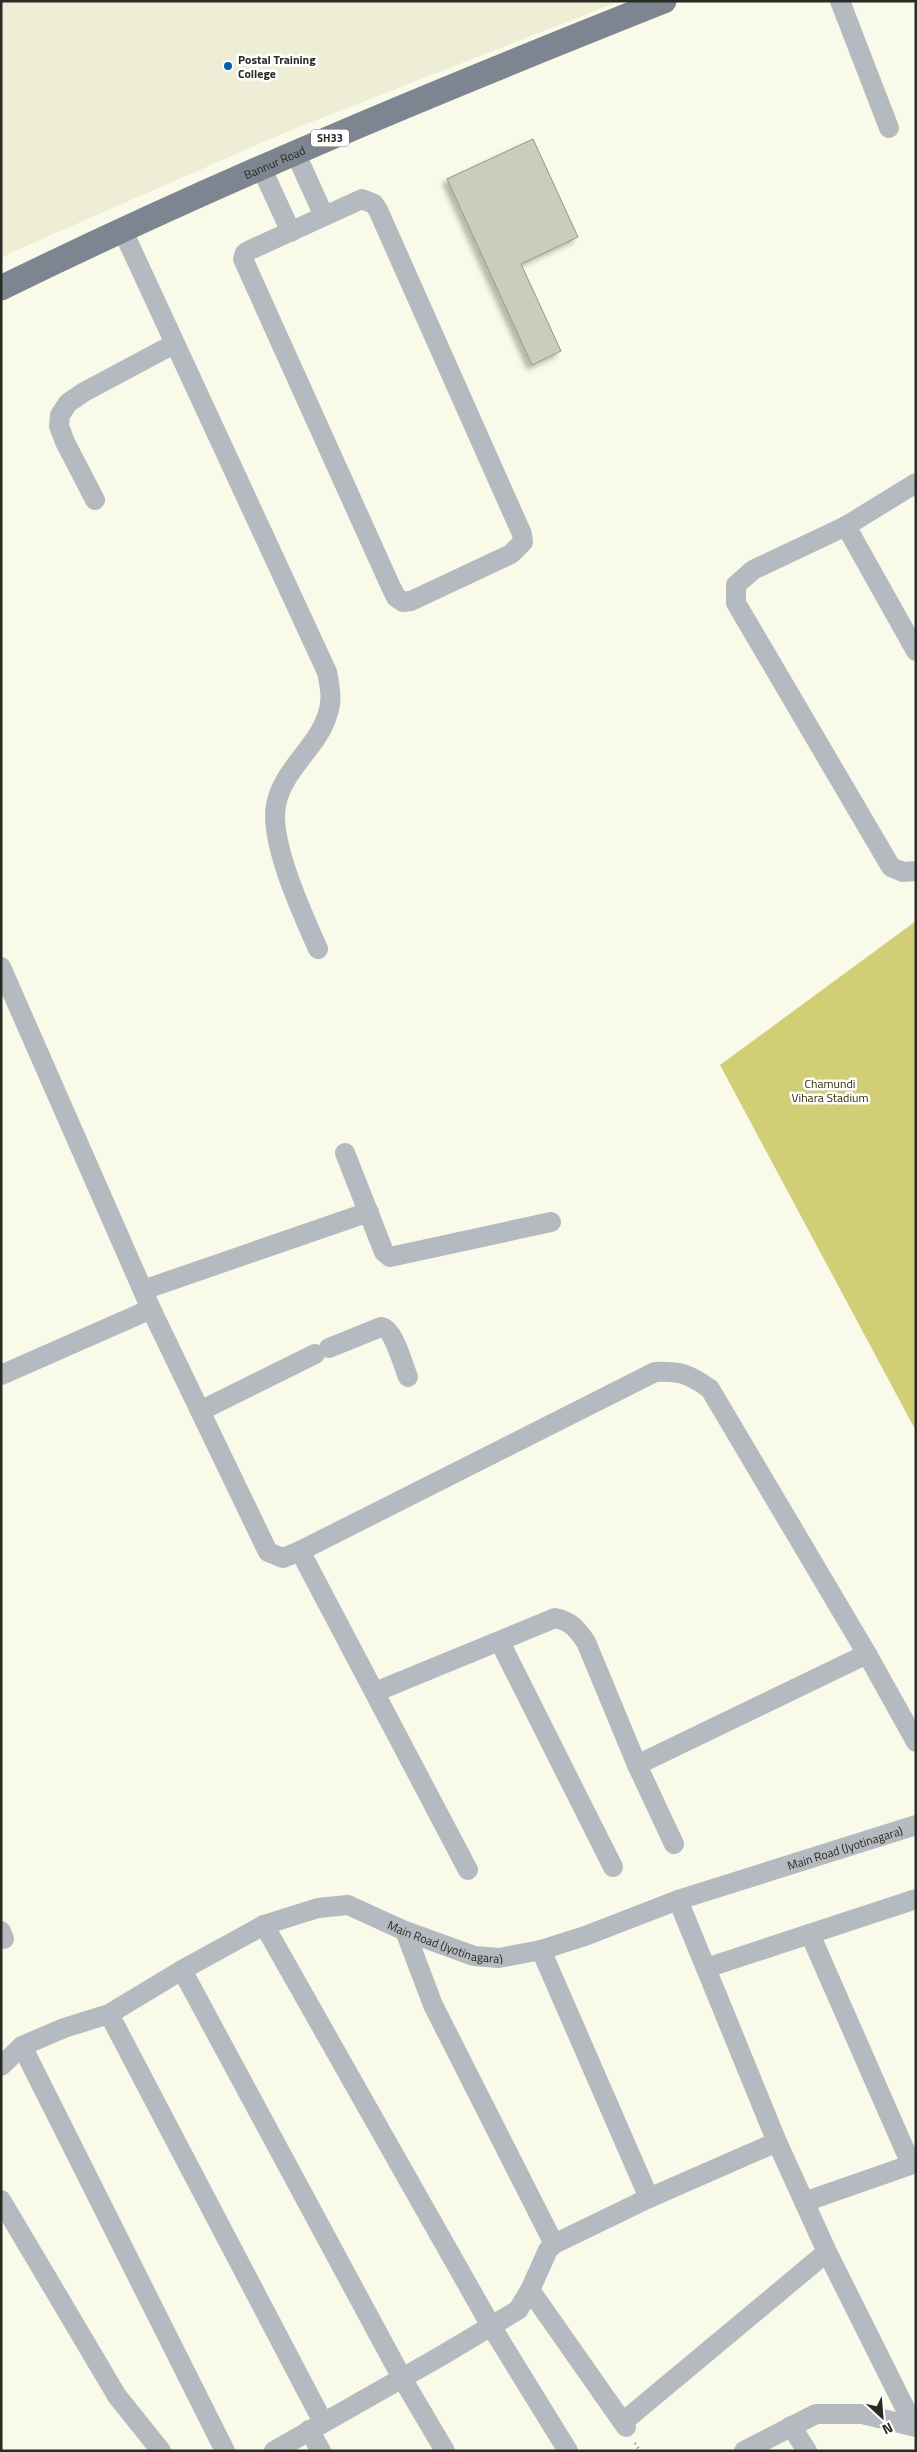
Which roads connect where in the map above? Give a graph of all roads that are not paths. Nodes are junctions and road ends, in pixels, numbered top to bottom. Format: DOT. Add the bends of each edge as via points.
graph roads {
  1 [pos="664,1"];
  2 [pos="840,1"];
  3 [pos="889,128"];
  4 [pos="295,152"];
  5 [pos="261,167"];
  6 [pos="324,216"];
  7 [pos="122,229"];
  8 [pos="291,232"];
  9 [pos="1,288"];
  10 [pos="174,344"];
  11 [pos="916,483"];
  12 [pos="95,500"];
  13 [pos="846,526"];
  14 [pos="916,651"];
  15 [pos="916,871"];
  16 [pos="318,949"];
  17 [pos="1,967"];
  18 [pos="345,1153"];
  19 [pos="369,1212"];
  20 [pos="551,1222"];
  21 [pos="143,1290"];
  22 [pos="151,1309"];
  23 [pos="1,1375"];
  24 [pos="408,1377"];
  25 [pos="200,1411"];
  26 [pos="300,1551"];
  27 [pos="500,1642"];
  28 [pos="867,1654"];
  29 [pos="376,1692"];
  30 [pos="916,1742"];
  31 [pos="637,1765"];
  32 [pos="916,1826"];
  33 [pos="674,1844"];
  34 [pos="613,1867"];
  35 [pos="468,1870"];
  36 [pos="916,1899"];
  37 [pos="678,1900"];
  38 [pos="264,1924"];
  39 [pos="405,1931"];
  40 [pos="810,1934"];
  41 [pos="540,1950"];
  42 [pos="706,1968"];
  43 [pos="182,1970"];
  44 [pos="109,2014"];
  45 [pos="22,2046"];
  46 [pos="1,2066"];
  47 [pos="777,2142"];
  48 [pos="914,2164"];
  49 [pos="649,2198"];
  50 [pos="1,2200"];
  51 [pos="804,2202"];
  52 [pos="554,2244"];
  53 [pos="827,2252"];
  54 [pos="530,2290"];
  55 [pos="491,2326"];
  56 [pos="402,2378"];
  57 [pos="316,2426"];
  58 [pos="791,2426"];
  59 [pos="915,2427"];
  60 [pos="161,2451"];
  61 [pos="225,2451"];
  62 [pos="274,2451"];
  63 [pos="321,2451"];
  64 [pos="445,2451"];
  65 [pos="568,2451"];
  66 [pos="744,2451"];
  67 [pos="807,2451"];
  1 -- 4 [label="main road, Bannur Road / SH33"];
  2 -- 3 [label="street"];
  4 -- 5 [label="main road, Bannur Road / SH33"];
  4 -- 6 [label="street"];
  5 -- 7 [label="main road, Bannur Road / SH33"];
  5 -- 8 [label="street"];
  6 -- 8 [label="street"];
  6 -- 8 [label="street" via="362,199 374,204 522,534 523,542 511,554 412,601 403,602 390,587 243,259 250,250"];
  7 -- 9 [label="main road, Bannur Road / SH33"];
  7 -- 10 [label="street"];
  10 -- 12 [label="street" via="84,392 68,403 60,415 59,426 65,442"];
  10 -- 16 [label="street" via="327,672 332,692 327,717 285,780 276,805 276,828 293,894"];
  11 -- 13 [label="street"];
  13 -- 14 [label="street"];
  13 -- 15 [label="street" via="753,570 736,585 736,603 891,867 903,872"];
  17 -- 21 [label="street"];
  18 -- 19 [label="street"];
  19 -- 20 [label="street" via="384,1252 394,1257"];
  19 -- 21 [label="street"];
  21 -- 22 [label="street"];
  22 -- 23 [label="street"];
  22 -- 25 [label="street"];
  24 -- 25 [label="street" via="391,1334 381,1327 322,1351"];
  25 -- 26 [label="street" via="268,1552 282,1558"];
  26 -- 28 [label="street" via="655,1372 677,1371 693,1376 710,1389"];
  26 -- 29 [label="street"];
  27 -- 29 [label="street"];
  27 -- 31 [label="street" via="555,1618 576,1627 586,1642"];
  27 -- 34 [label="street"];
  28 -- 30 [label="street"];
  28 -- 31 [label="street"];
  29 -- 35 [label="street"];
  31 -- 33 [label="street"];
  32 -- 37 [label="street, Main Road (Jyotinagara)"];
  36 -- 40 [label="street"];
  37 -- 41 [label="street, Main Road (Jyotinagara)"];
  37 -- 42 [label="street"];
  38 -- 39 [label="street, Main Road (Jyotinagara)" via="318,1908 348,1905"];
  38 -- 43 [label="street, Main Road (Jyotinagara)"];
  38 -- 55 [label="street"];
  39 -- 41 [label="street, Main Road (Jyotinagara)" via="488,1958"];
  39 -- 52 [label="street" via="433,2005"];
  40 -- 42 [label="street"];
  40 -- 48 [label="street"];
  41 -- 49 [label="street"];
  42 -- 47 [label="street"];
  43 -- 44 [label="street, Main Road (Jyotinagara)"];
  43 -- 56 [label="street"];
  44 -- 45 [label="street, Main Road (Jyotinagara)"];
  44 -- 57 [label="street"];
  45 -- 46 [label="street, Main Road (Jyotinagara)"];
  45 -- 61 [label="street"];
  47 -- 49 [label="street"];
  47 -- 51 [label="street"];
  48 -- 51 [label="street"];
  49 -- 52 [label="street"];
  50 -- 60 [label="street" via="117,2396"];
  51 -- 53 [label="street"];
  52 -- 54 [label="street"];
  53 -- 54 [label="street" via="624,2425"];
  53 -- 59 [label="street"];
  54 -- 55 [label="street" via="518,2310"];
  55 -- 56 [label="street"];
  55 -- 65 [label="street"];
  56 -- 57 [label="street"];
  56 -- 64 [label="street"];
  57 -- 62 [label="street"];
  57 -- 63 [label="street"];
  58 -- 59 [label="street" via="816,2414 862,2414"];
  58 -- 66 [label="street"];
  58 -- 67 [label="street"];
}
